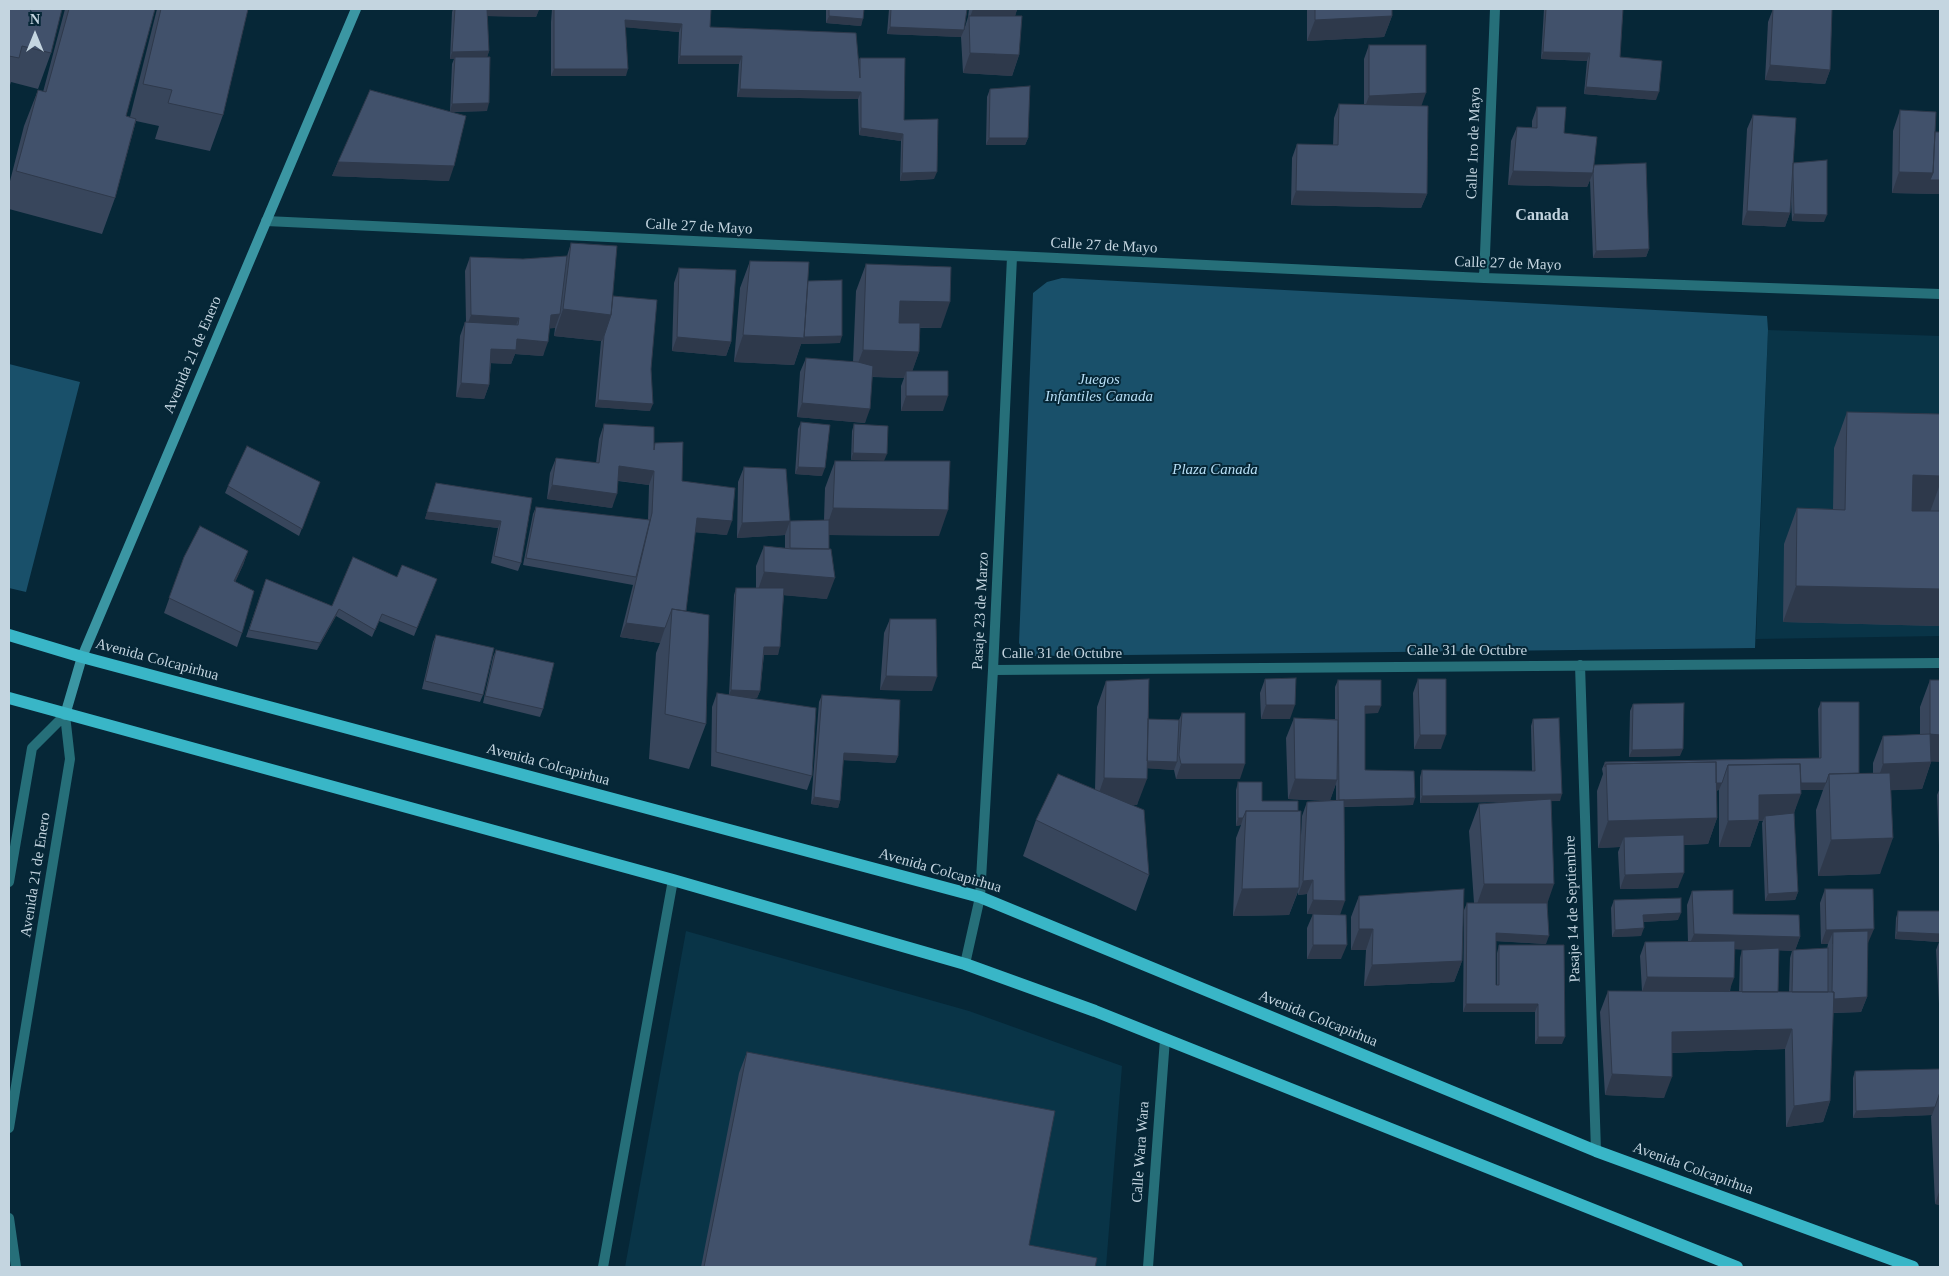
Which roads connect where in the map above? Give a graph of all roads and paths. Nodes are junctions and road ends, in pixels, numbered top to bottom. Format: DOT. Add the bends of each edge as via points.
graph roads {
  1 [pos="356,9"];
  2 [pos="1495,9"];
  3 [pos="266,221"];
  4 [pos="1012,257"];
  5 [pos="1484,278"];
  6 [pos="1940,294"];
  7 [pos="9,635"];
  8 [pos="82,657"];
  9 [pos="1940,663"];
  10 [pos="1580,666"];
  11 [pos="993,670"];
  12 [pos="9,698"];
  13 [pos="65,715"];
  14 [pos="673,880"];
  15 [pos="9,882"];
  16 [pos="980,897"];
  17 [pos="965,964"];
  18 [pos="1165,1039"];
  19 [pos="9,1128"];
  20 [pos="1596,1151"];
  21 [pos="9,1218"];
  22 [pos="16,1267"];
  23 [pos="603,1267"];
  24 [pos="1148,1267"];
  25 [pos="1737,1267"];
  26 [pos="1913,1267"];
  1 -- 3 [label="main road, Avenida 21 de Enero"];
  2 -- 5 [label="street, Calle 1ro de Mayo"];
  3 -- 4 [label="street, Calle 27 de Mayo"];
  3 -- 8 [label="main road, Avenida 21 de Enero"];
  4 -- 5 [label="street, Calle 27 de Mayo"];
  4 -- 11 [label="street, Pasaje 23 de Marzo"];
  5 -- 6 [label="street, Calle 27 de Mayo"];
  7 -- 8 [label="main road, Avenida Colcapirhua"];
  8 -- 13 [label="main road, Avenida 21 de Enero"];
  8 -- 16 [label="main road, Avenida Colcapirhua"];
  9 -- 10 [label="street, Calle 31 de Octubre"];
  10 -- 11 [label="street, Calle 31 de Octubre"];
  10 -- 20 [label="street, Pasaje 14 de Septiembre"];
  11 -- 16 [label="street, Pasaje 23 de Marzo"];
  12 -- 13 [label="main road"];
  13 -- 14 [label="main road"];
  13 -- 15 [label="street, Avenida 21 de Enero" via="32,748"];
  13 -- 19 [label="street, Avenida 21 de Enero" via="70,759"];
  14 -- 17 [label="main road"];
  14 -- 23 [label="street"];
  16 -- 17 [label="street, Pasaje 23 de Marzo"];
  16 -- 20 [label="main road, Avenida Colcapirhua"];
  17 -- 18 [label="main road"];
  18 -- 24 [label="street, Calle Wara Wara"];
  18 -- 25 [label="main road"];
  20 -- 26 [label="main road, Avenida Colcapirhua"];
  21 -- 22 [label="street"];
}
